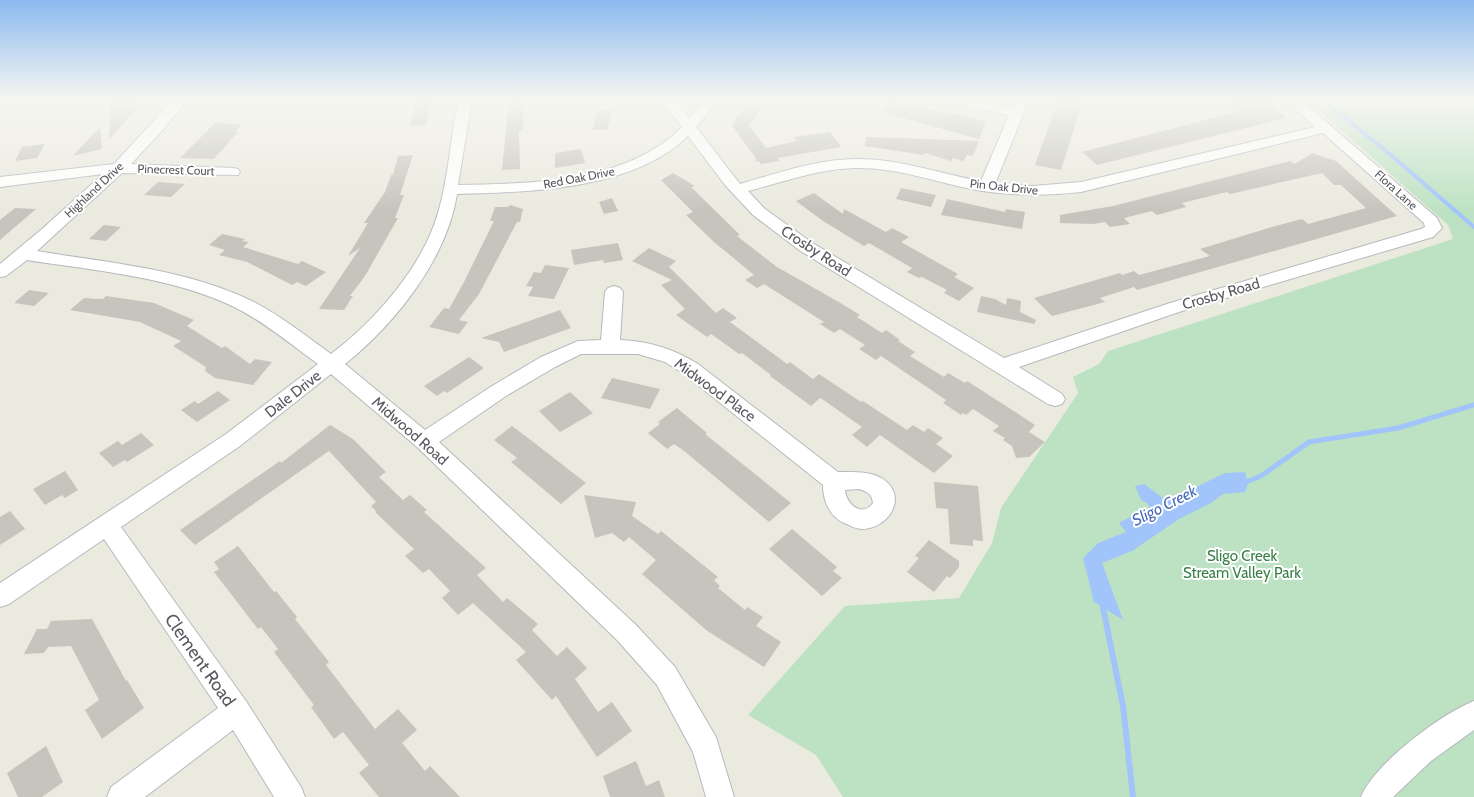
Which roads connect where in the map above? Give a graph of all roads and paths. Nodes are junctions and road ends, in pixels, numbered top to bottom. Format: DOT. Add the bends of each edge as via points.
graph roads {
  1 [pos="148,137"];
  2 [pos="459,137"];
  3 [pos="679,137"];
  4 [pos="697,137"];
  5 [pos="1007,137"];
  6 [pos="1289,137"];
  7 [pos="1337,137"];
  8 [pos="119,168"];
  9 [pos="233,172"];
  10 [pos="0,182"];
  11 [pos="986,187"];
  12 [pos="739,189"];
  13 [pos="451,190"];
  14 [pos="1431,221"];
  15 [pos="24,254"];
  16 [pos="0,272"];
  17 [pos="614,292"];
  18 [pos="610,346"];
  19 [pos="332,364"];
  20 [pos="1002,366"];
  21 [pos="1055,399"];
  22 [pos="424,441"];
  23 [pos="834,481"];
  24 [pos="107,525"];
  25 [pos="0,596"];
  26 [pos="236,711"];
  27 [pos="1474,714"];
  28 [pos="121,797"];
  29 [pos="291,797"];
  30 [pos="720,797"];
  31 [pos="1376,797"];
  1 -- 8 [label="street, Highland Drive"];
  2 -- 13 [label="street, Dale Drive"];
  3 -- 13 [label="street, Red Oak Drive" via="628,167 601,176 549,186"];
  4 -- 12 [label="street, Crosby Road" via="730,182"];
  5 -- 11 [label="street"];
  6 -- 11 [label="street, Pin Oak Drive" via="1081,187 1040,192"];
  7 -- 14 [label="street, Flora Lane"];
  8 -- 9 [label="street, Pinecrest Court"];
  8 -- 10 [label="street, Pinecrest Court"];
  8 -- 15 [label="street, Highland Drive"];
  11 -- 12 [label="street, Pin Oak Drive" via="873,164 851,164"];
  12 -- 20 [label="street, Crosby Road" via="759,212 805,246"];
  13 -- 19 [label="street, Dale Drive" via="446,213 427,258 407,288 356,345"];
  14 -- 20 [label="street, Crosby Road" via="1434,228 1427,233 1176,307"];
  15 -- 16 [label="street, Highland Drive"];
  15 -- 19 [label="street, Midwood Road" via="162,276 216,292 274,322"];
  17 -- 18 [label="street"];
  18 -- 22 [label="street, Midwood Place" via="578,348 548,362"];
  18 -- 23 [label="street, Midwood Place" via="638,347 672,357"];
  19 -- 22 [label="street, Midwood Road"];
  19 -- 24 [label="street, Dale Drive" via="233,440"];
  20 -- 21 [label="street, Crosby Road"];
  22 -- 30 [label="street, Midwood Road" via="626,633 666,676 706,747"];
  24 -- 25 [label="street, Dale Drive"];
  24 -- 26 [label="street, Clement Road"];
  26 -- 28 [label="street"];
  26 -- 29 [label="street, Clement Road"];
  27 -- 31 [label="street" via="1446,731 1391,776"];
}
